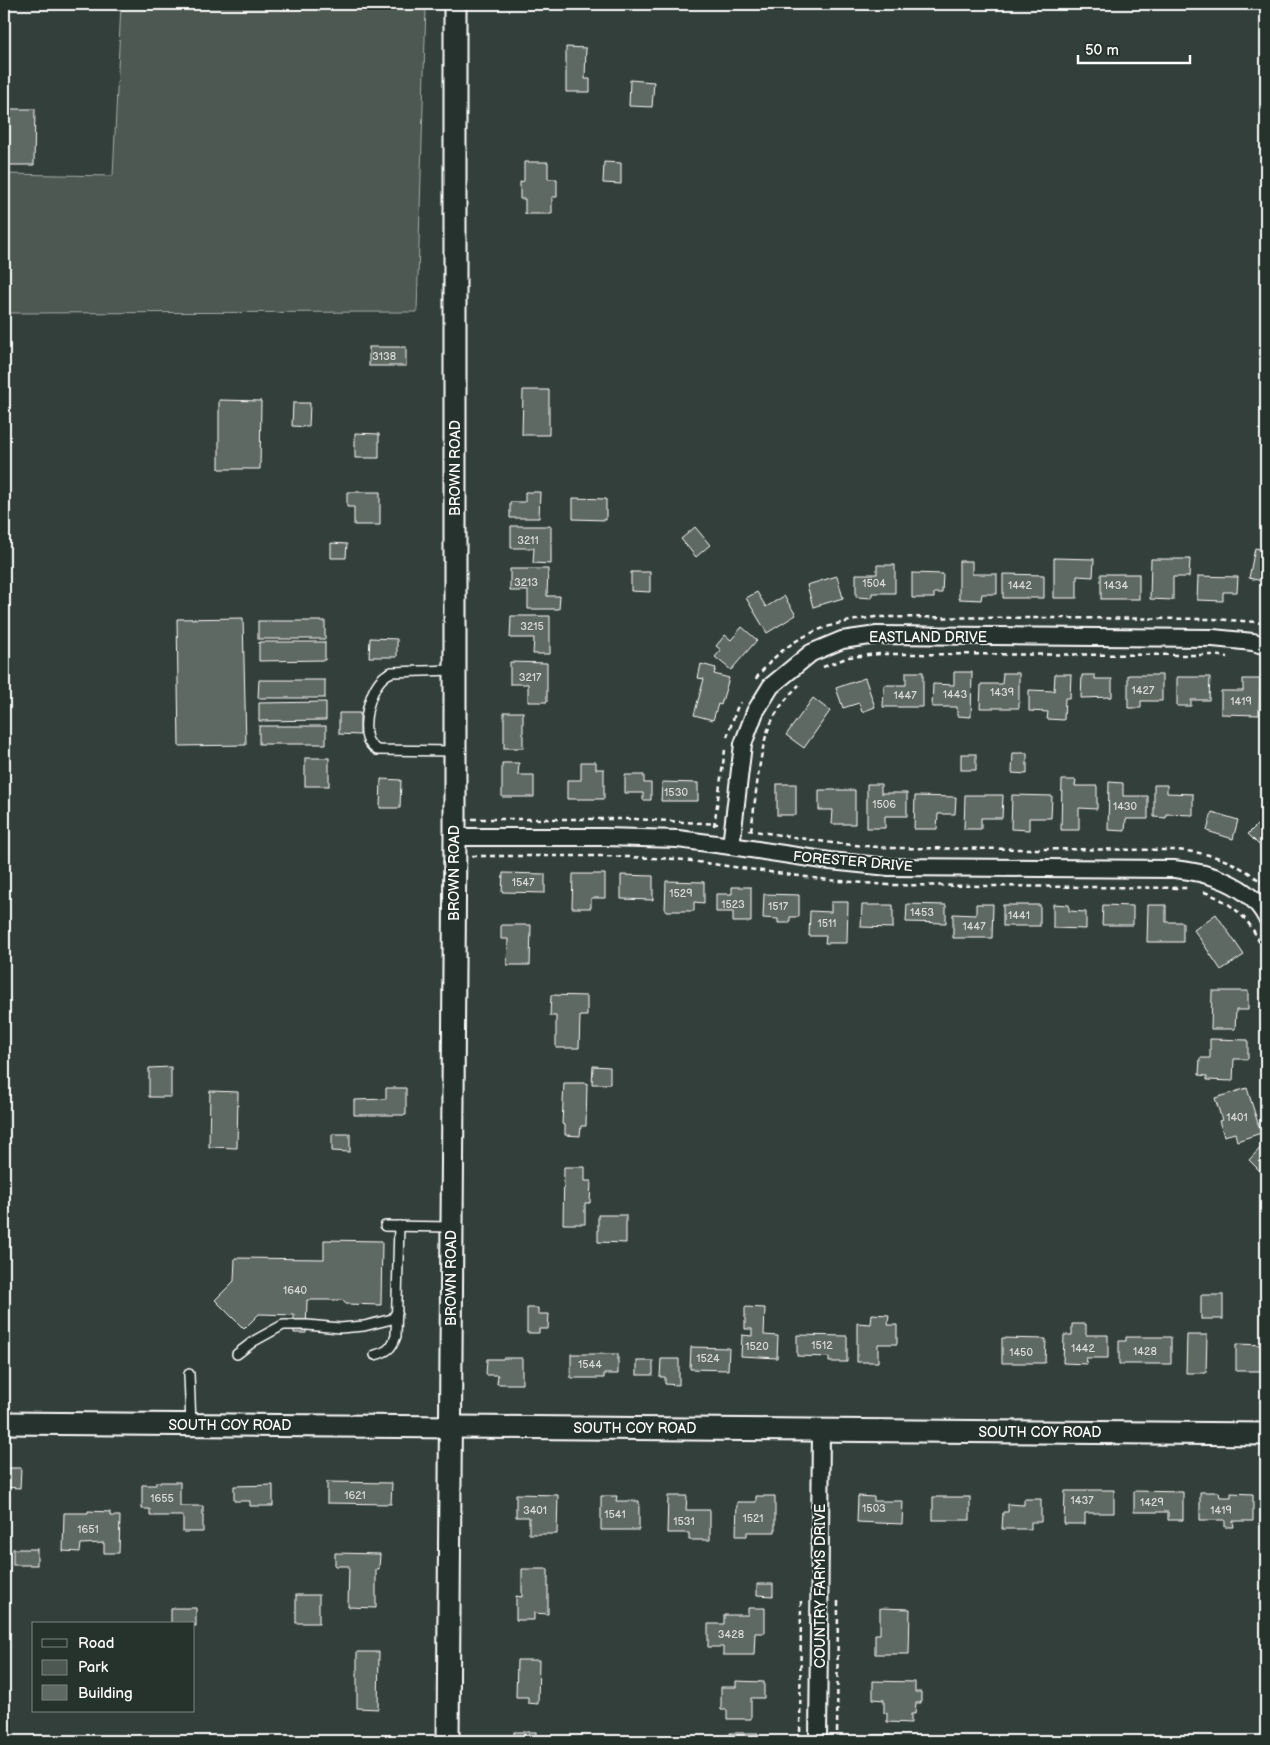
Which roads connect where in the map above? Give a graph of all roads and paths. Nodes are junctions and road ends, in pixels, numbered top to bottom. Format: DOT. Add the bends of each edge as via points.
graph roads {
  1 [pos="455,4"];
  2 [pos="1266,625"];
  3 [pos="1266,646"];
  4 [pos="1231,657"];
  5 [pos="820,668"];
  6 [pos="455,670"];
  7 [pos="802,682"];
  8 [pos="752,684"];
  9 [pos="742,700"];
  10 [pos="727,739"];
  11 [pos="725,748"];
  12 [pos="455,751"];
  13 [pos="714,824"];
  14 [pos="733,826"];
  15 [pos="460,828"];
  16 [pos="751,831"];
  17 [pos="710,843"];
  18 [pos="731,846"];
  19 [pos="1266,877"];
  20 [pos="1261,882"];
  21 [pos="1266,886"];
  22 [pos="1264,908"];
  23 [pos="385,1226"];
  24 [pos="399,1226"];
  25 [pos="452,1227"];
  26 [pos="397,1312"];
  27 [pos="237,1354"];
  28 [pos="375,1355"];
  29 [pos="190,1374"];
  30 [pos="4,1423"];
  31 [pos="191,1425"];
  32 [pos="451,1427"];
  33 [pos="821,1430"];
  34 [pos="1266,1434"];
  35 [pos="802,1601"];
  36 [pos="838,1601"];
  37 [pos="448,1741"];
  38 [pos="800,1741"];
  39 [pos="818,1741"];
  40 [pos="837,1741"];
  1 -- 6 [label="street, BROWN ROAD"];
  2 -- 8 [label="path" via="1214,619 855,619 837,622 802,636 779,654"];
  3 -- 14 [label="street, EASTLAND DRIVE" via="1213,638 877,635 842,640 811,653 771,686 755,712 743,744"];
  4 -- 5 [label="path" via="879,654 849,657"];
  6 -- 12 [label="street, BROWN ROAD"];
  6 -- 12 [label="lane" via="385,674 373,692 366,735 370,745 377,750"];
  7 -- 16 [label="path" via="787,698 768,729"];
  9 -- 10 [label="path"];
  11 -- 13 [label="path"];
  12 -- 15 [label="street, BROWN ROAD"];
  13 -- 14 [label="path"];
  13 -- 15 [label="path" via="635,820"];
  13 -- 17 [label="path"];
  14 -- 16 [label="path"];
  14 -- 18 [label="street, EASTLAND DRIVE"];
  15 -- 17 [label="street, FORESTER DRIVE"];
  15 -- 25 [label="street, BROWN ROAD"];
  16 -- 20 [label="path" via="890,848 1202,852 1231,862"];
  17 -- 18 [label="street, FORESTER DRIVE"];
  18 -- 22 [label="street, FORESTER DRIVE" via="830,862 889,867 1174,869 1199,872 1222,880"];
  19 -- 20 [label="path"];
  20 -- 21 [label="path"];
  23 -- 24 [label="lane"];
  24 -- 25 [label="lane"];
  24 -- 26 [label="lane"];
  25 -- 32 [label="street, BROWN ROAD"];
  26 -- 27 [label="lane" via="392,1319 364,1326 283,1325"];
  26 -- 28 [label="lane" via="396,1336 392,1345"];
  29 -- 31 [label="lane"];
  30 -- 31 [label="street, SOUTH COY ROAD"];
  31 -- 32 [label="street, SOUTH COY ROAD"];
  32 -- 33 [label="street, SOUTH COY ROAD"];
  32 -- 37 [label="street, BROWN ROAD"];
  33 -- 34 [label="street, SOUTH COY ROAD"];
  33 -- 39 [label="street, COUNTRY FARMS DRIVE"];
  35 -- 38 [label="path"];
  36 -- 40 [label="path"];
}
